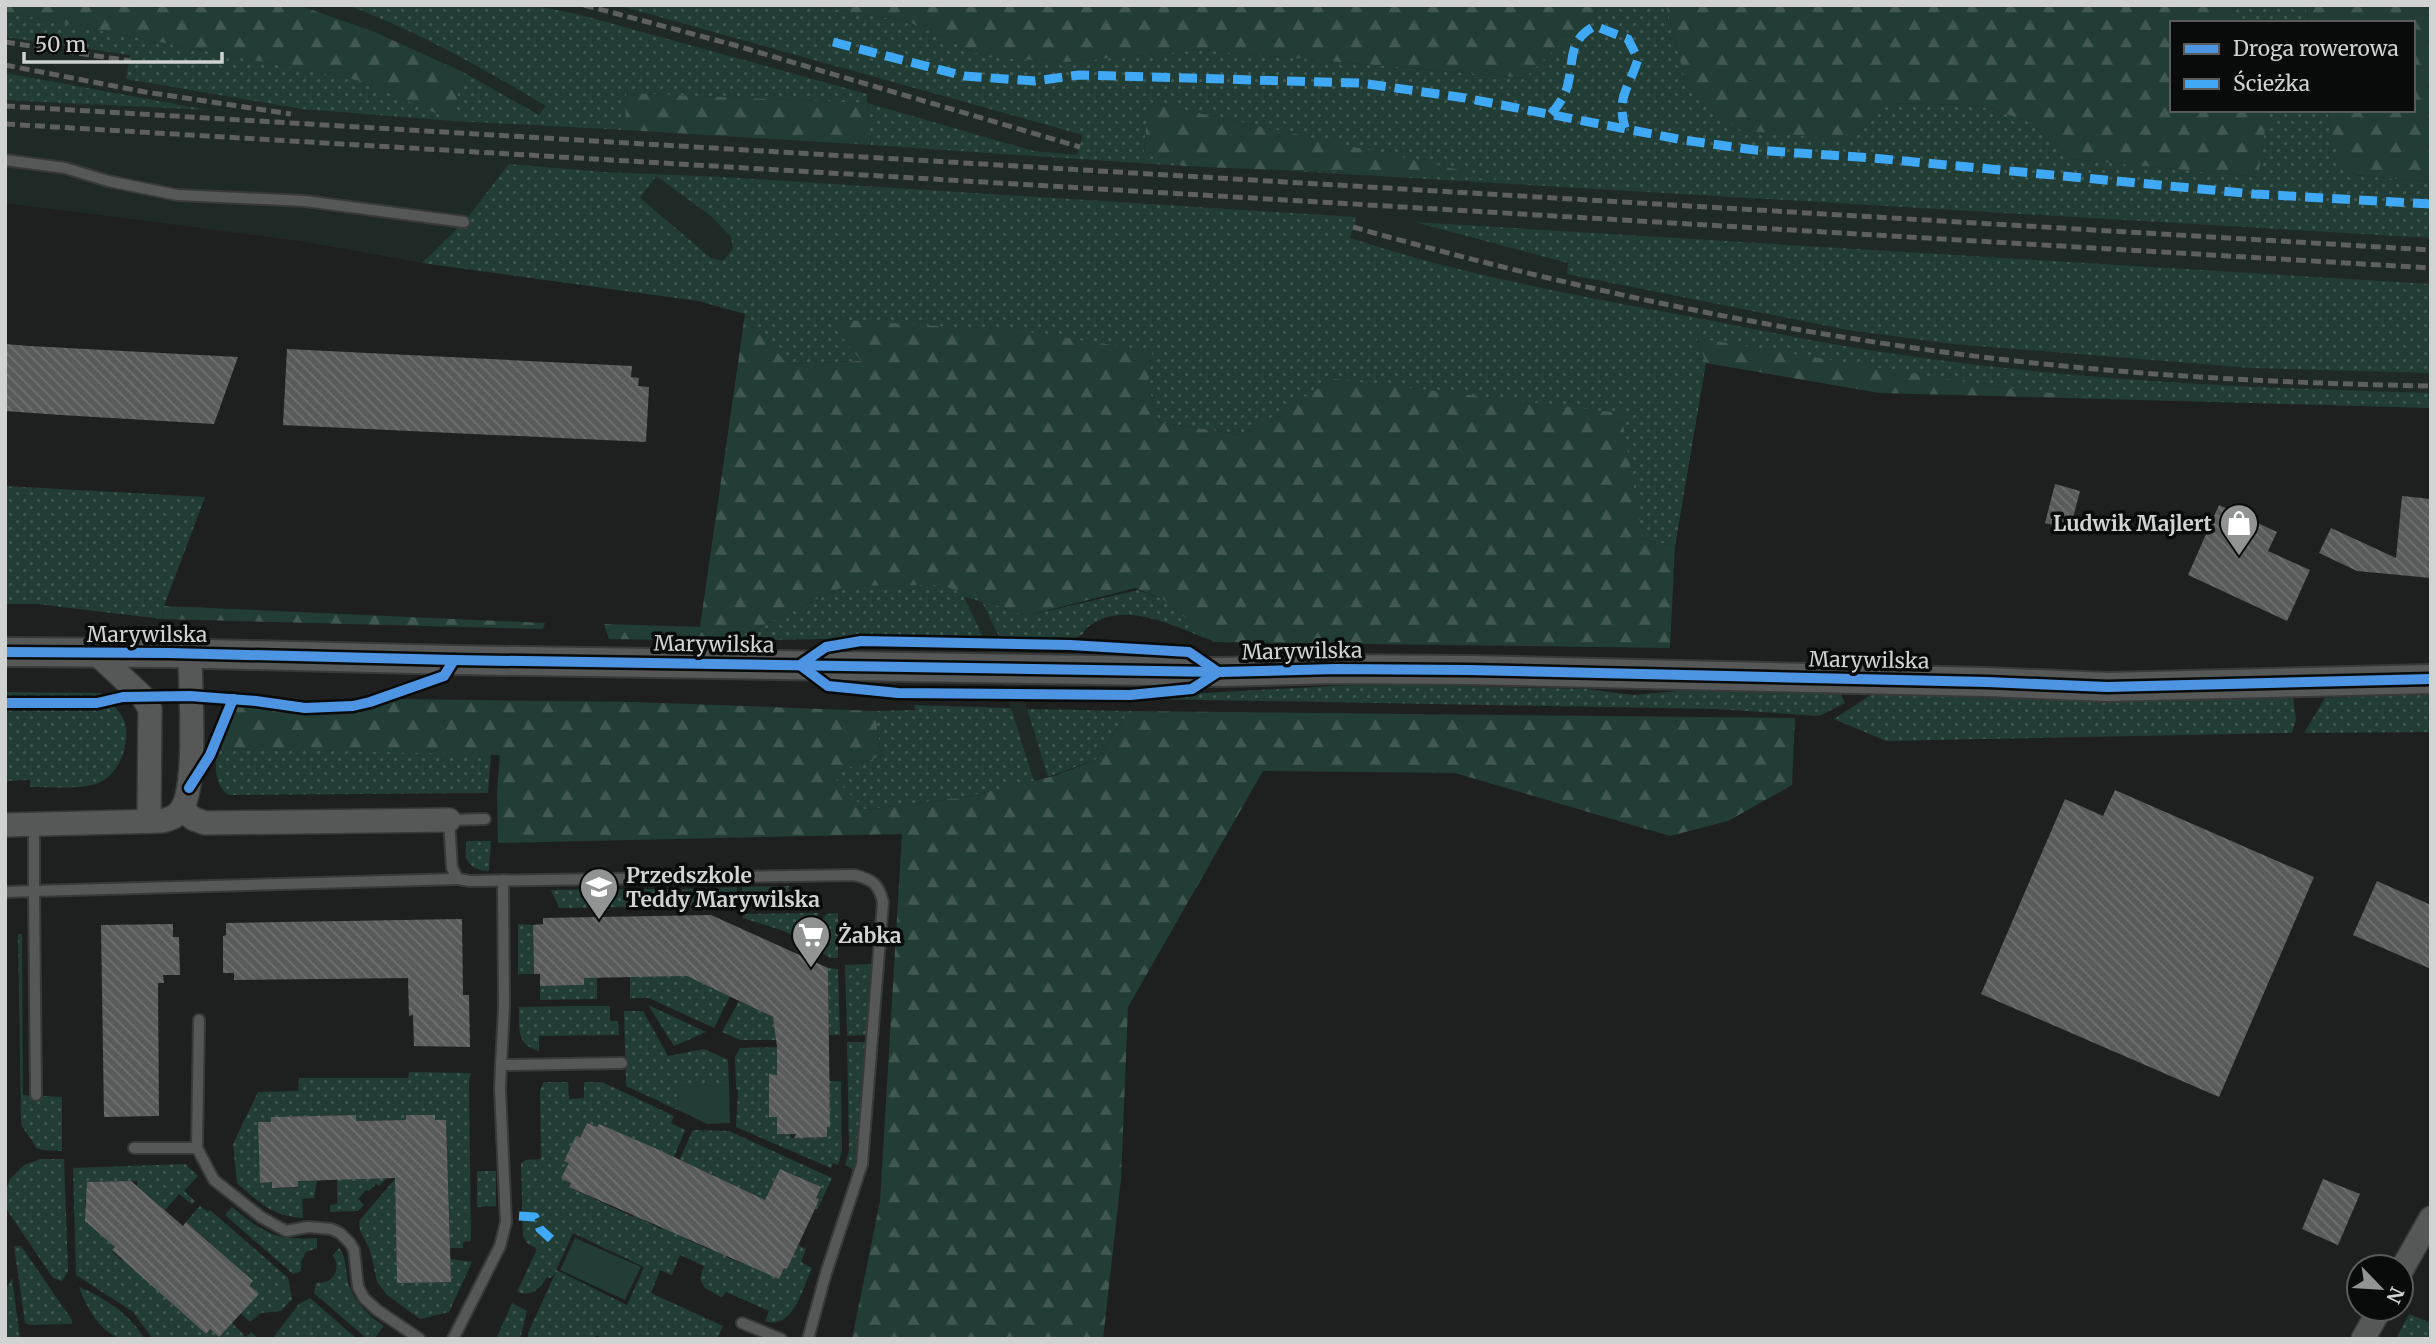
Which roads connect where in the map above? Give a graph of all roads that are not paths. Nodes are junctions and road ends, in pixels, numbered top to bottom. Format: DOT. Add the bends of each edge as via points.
graph roads {
  1 [pos="5,160"];
  2 [pos="464,222"];
  3 [pos="5,652"];
  4 [pos="96,653"];
  5 [pos="190,653"];
  6 [pos="2431,679"];
  7 [pos="182,810"];
  8 [pos="449,820"];
  9 [pos="485,820"];
  10 [pos="149,821"];
  11 [pos="34,824"];
  12 [pos="5,825"];
  13 [pos="458,879"];
  14 [pos="503,880"];
  15 [pos="34,891"];
  16 [pos="5,892"];
  17 [pos="199,1020"];
  18 [pos="622,1063"];
  19 [pos="502,1065"];
  20 [pos="36,1095"];
  21 [pos="134,1148"];
  22 [pos="197,1148"];
  23 [pos="2431,1218"];
  24 [pos="2411,1253"];
  25 [pos="742,1322"];
  26 [pos="2373,1323"];
  27 [pos="420,1339"];
  28 [pos="453,1339"];
  29 [pos="781,1339"];
  30 [pos="808,1339"];
  31 [pos="2364,1339"];
  1 -- 2 [label="lane" via="65,168 177,195 305,201"];
  3 -- 4 [label="street, Marywilska"];
  4 -- 5 [label="street, Marywilska"];
  4 -- 10 [label="street" via="150,709"];
  5 -- 6 [label="street, Marywilska" via="1218,672 1468,670 2106,687"];
  5 -- 7 [label="street" via="189,788"];
  7 -- 8 [label="street" via="205,823"];
  7 -- 10 [label="street" via="174,817"];
  8 -- 9 [label="lane"];
  8 -- 13 [label="lane" via="452,868"];
  10 -- 11 [label="street"];
  11 -- 12 [label="street"];
  11 -- 15 [label="lane"];
  13 -- 14 [label="lane"];
  13 -- 15 [label="lane"];
  14 -- 19 [label="lane"];
  14 -- 30 [label="lane" via="855,875 869,878 880,888 883,902 862,1164"];
  15 -- 16 [label="lane"];
  15 -- 20 [label="lane"];
  17 -- 22 [label="lane"];
  18 -- 19 [label="lane"];
  19 -- 28 [label="lane" via="506,1222 500,1246"];
  21 -- 22 [label="lane"];
  22 -- 27 [label="lane" via="214,1180 261,1217 286,1231 308,1227 340,1233 354,1250 358,1287 364,1298"];
  23 -- 24 [label="street"];
  25 -- 29 [label="lane"];
  26 -- 31 [label="street"];
}
